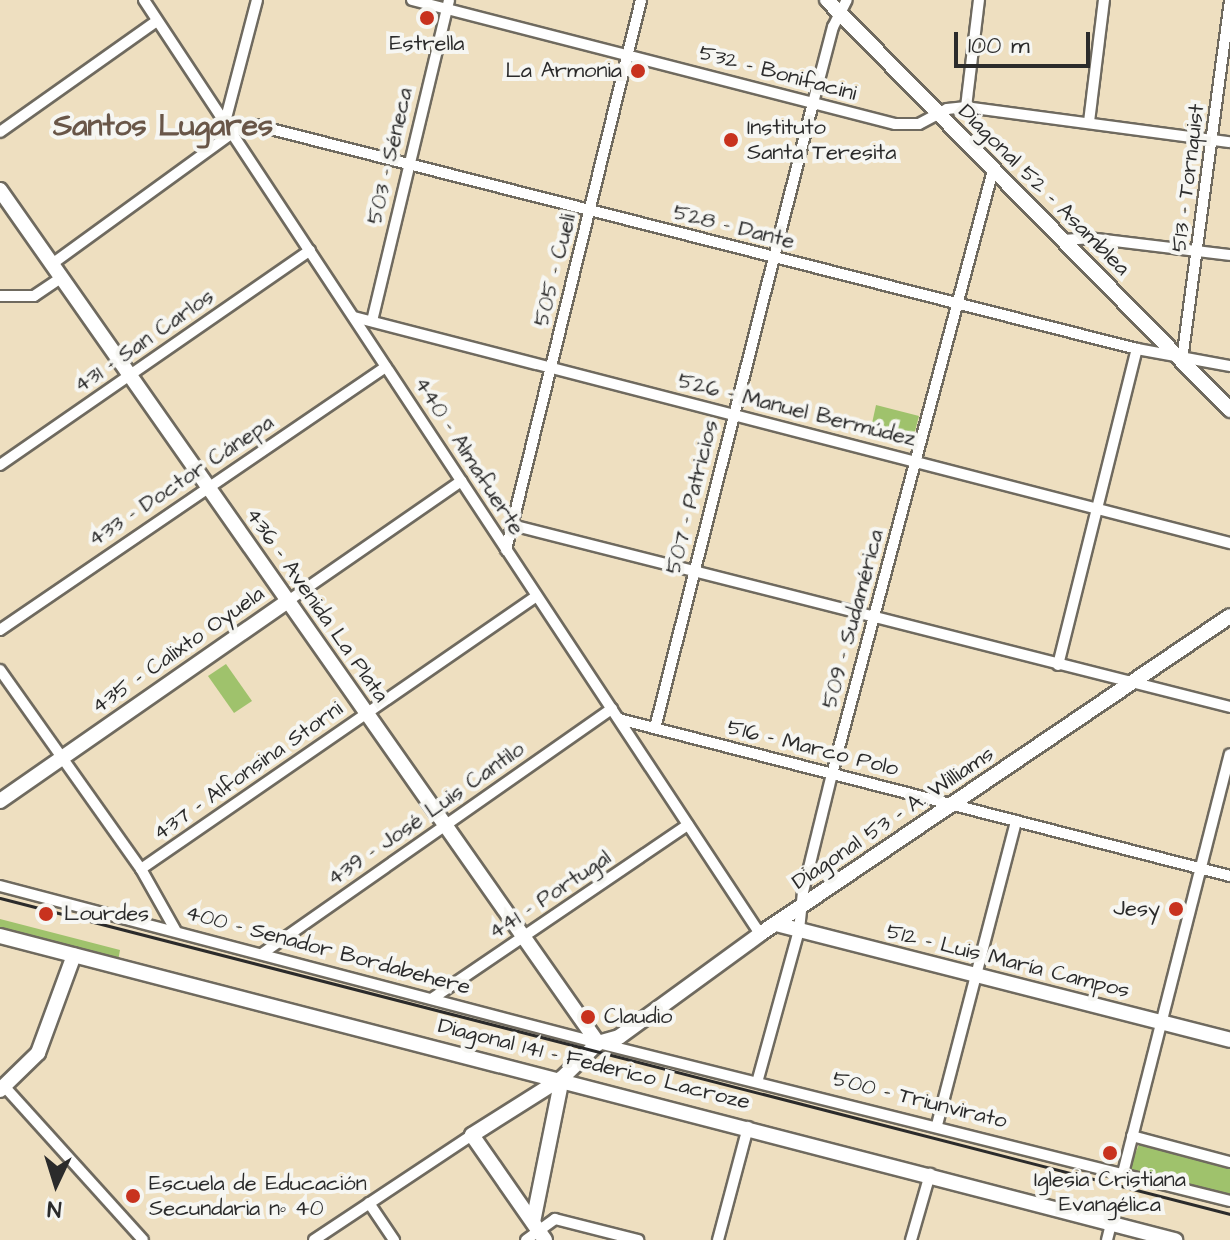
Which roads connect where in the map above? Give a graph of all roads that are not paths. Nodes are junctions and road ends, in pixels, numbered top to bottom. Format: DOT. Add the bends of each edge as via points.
graph roads {
  1 [pos="144,0"];
  2 [pos="257,0"];
  3 [pos="412,0"];
  4 [pos="641,0"];
  5 [pos="827,0"];
  6 [pos="847,0"];
  7 [pos="979,0"];
  8 [pos="1104,0"];
  9 [pos="1230,0"];
  10 [pos="448,4"];
  11 [pos="843,16"];
  12 [pos="157,21"];
  13 [pos="628,55"];
  14 [pos="813,103"];
  15 [pos="966,107"];
  16 [pos="937,114"];
  17 [pos="225,122"];
  18 [pos="1089,122"];
  19 [pos="0,132"];
  20 [pos="232,134"];
  21 [pos="1213,139"];
  22 [pos="1230,142"];
  23 [pos="408,165"];
  24 [pos="993,170"];
  25 [pos="0,190"];
  26 [pos="590,211"];
  27 [pos="1063,240"];
  28 [pos="310,250"];
  29 [pos="1199,252"];
  30 [pos="1230,255"];
  31 [pos="773,258"];
  32 [pos="52,264"];
  33 [pos="61,278"];
  34 [pos="0,296"];
  35 [pos="955,304"];
  36 [pos="354,317"];
  37 [pos="372,321"];
  38 [pos="1137,349"];
  39 [pos="1182,360"];
  40 [pos="1230,366"];
  41 [pos="386,367"];
  42 [pos="552,368"];
  43 [pos="130,375"];
  44 [pos="1230,410"];
  45 [pos="733,415"];
  46 [pos="915,461"];
  47 [pos="0,465"];
  48 [pos="461,481"];
  49 [pos="208,486"];
  50 [pos="1098,510"];
  51 [pos="512,525"];
  52 [pos="1230,543"];
  53 [pos="506,550"];
  54 [pos="694,570"];
  55 [pos="536,597"];
  56 [pos="288,601"];
  57 [pos="1230,616"];
  58 [pos="874,617"];
  59 [pos="0,630"];
  60 [pos="1058,665"];
  61 [pos="0,670"];
  62 [pos="1132,682"];
  63 [pos="1230,707"];
  64 [pos="366,714"];
  65 [pos="616,714"];
  66 [pos="655,728"];
  67 [pos="1230,754"];
  68 [pos="62,757"];
  69 [pos="832,774"];
  70 [pos="0,801"];
  71 [pos="953,804"];
  72 [pos="1016,821"];
  73 [pos="688,825"];
  74 [pos="443,827"];
  75 [pos="1200,868"];
  76 [pos="141,869"];
  77 [pos="1230,876"];
  78 [pos="0,886"];
  79 [pos="802,906"];
  80 [pos="776,924"];
  81 [pos="799,930"];
  82 [pos="176,931"];
  83 [pos="760,934"];
  84 [pos="0,936"];
  85 [pos="521,939"];
  86 [pos="263,953"];
  87 [pos="74,955"];
  88 [pos="977,975"];
  89 [pos="433,998"];
  90 [pos="1160,1022"];
  91 [pos="1230,1040"];
  92 [pos="598,1043"];
  93 [pos="562,1078"];
  94 [pos="758,1079"];
  95 [pos="1,1086"];
  96 [pos="937,1125"];
  97 [pos="748,1127"];
  98 [pos="472,1135"];
  99 [pos="1132,1136"];
  100 [pos="1230,1162"];
  101 [pos="1123,1173"];
  102 [pos="930,1174"];
  103 [pos="1230,1201"];
  104 [pos="369,1203"];
  105 [pos="1111,1224"];
  106 [pos="539,1231"];
  107 [pos="141,1239"];
  108 [pos="314,1240"];
  109 [pos="394,1240"];
  110 [pos="526,1240"];
  111 [pos="638,1240"];
  112 [pos="718,1240"];
  113 [pos="911,1240"];
  114 [pos="1107,1240"];
  115 [pos="1175,1240"];
  1 -- 12 [label="street, 440 - Almafuerte"];
  2 -- 17 [label="street"];
  3 -- 10 [label="street, 532 - Bonifacini"];
  4 -- 13 [label="street, 505 - Cueli"];
  5 -- 11 [label="street, Diagonal 52 - Asamblea"];
  6 -- 11 [label="street, 507 - Patricios"];
  7 -- 15 [label="street"];
  8 -- 18 [label="street"];
  9 -- 21 [label="street, 513 - Tornquist"];
  10 -- 13 [label="street, 532 - Bonifacini"];
  10 -- 23 [label="street, 503 - Séneca"];
  11 -- 14 [label="street, 507 - Patricios" via="833,27"];
  11 -- 16 [label="street, Diagonal 52 - Asamblea"];
  12 -- 17 [label="street, 440 - Almafuerte"];
  12 -- 19 [label="street"];
  13 -- 14 [label="street, 532 - Bonifacini"];
  13 -- 26 [label="street, 505 - Cueli"];
  14 -- 16 [label="street, 532 - Bonifacini" via="907,126"];
  14 -- 31 [label="street, 507 - Patricios"];
  15 -- 16 [label="street, 532 - Bonifacini"];
  15 -- 18 [label="street, 532 - Bonifacini"];
  16 -- 24 [label="street, Diagonal 52 - Asamblea"];
  17 -- 20 [label="street, 440 - Almafuerte"];
  18 -- 21 [label="street, 532 - Bonifacini"];
  20 -- 23 [label="street, 528 - Dante" via="255,125"];
  20 -- 28 [label="street, 440 - Almafuerte"];
  20 -- 32 [label="street"];
  21 -- 22 [label="street, 532 - Bonifacini"];
  21 -- 29 [label="street, 513 - Tornquist"];
  23 -- 26 [label="street, 528 - Dante"];
  23 -- 37 [label="street, 503 - Séneca"];
  24 -- 27 [label="street, Diagonal 52 - Asamblea"];
  24 -- 35 [label="street, 509 - Sudamérica"];
  25 -- 32 [label="street, 436 - Avenida La Plata"];
  26 -- 31 [label="street, 528 - Dante"];
  26 -- 42 [label="street, 505 - Cueli"];
  27 -- 29 [label="street" via="1089,238"];
  27 -- 39 [label="street, Diagonal 52 - Asamblea"];
  28 -- 36 [label="street, 440 - Almafuerte"];
  28 -- 43 [label="street, 431 - San Carlos"];
  29 -- 30 [label="street"];
  29 -- 39 [label="street, 513 - Tornquist"];
  31 -- 35 [label="street, 528 - Dante"];
  31 -- 45 [label="street, 507 - Patricios"];
  32 -- 33 [label="street, 436 - Avenida La Plata"];
  33 -- 34 [label="street" via="34,296"];
  33 -- 43 [label="street, 436 - Avenida La Plata"];
  35 -- 38 [label="street, 528 - Dante"];
  35 -- 46 [label="street, 509 - Sudamérica"];
  36 -- 37 [label="street, 526 - Manuel Bermúdez"];
  36 -- 41 [label="street, 440 - Almafuerte"];
  37 -- 42 [label="street, 526 - Manuel Bermúdez"];
  38 -- 39 [label="street, 528 - Dante"];
  38 -- 50 [label="street"];
  39 -- 40 [label="street, 528 - Dante"];
  39 -- 44 [label="street, Diagonal 52 - Asamblea"];
  41 -- 48 [label="street, 440 - Almafuerte"];
  41 -- 49 [label="street, 433 - Doctor Cánepa"];
  42 -- 45 [label="street, 526 - Manuel Bermúdez"];
  42 -- 51 [label="street, 505 - Cueli"];
  43 -- 47 [label="street, 431 - San Carlos"];
  43 -- 49 [label="street, 436 - Avenida La Plata"];
  45 -- 46 [label="street, 526 - Manuel Bermúdez"];
  45 -- 54 [label="street, 507 - Patricios"];
  46 -- 50 [label="street, 526 - Manuel Bermúdez"];
  46 -- 58 [label="street, 509 - Sudamérica"];
  48 -- 53 [label="street, 440 - Almafuerte"];
  48 -- 56 [label="street, 435 - Calixto Oyuela"];
  49 -- 56 [label="street, 436 - Avenida La Plata"];
  49 -- 59 [label="street, 433 - Doctor Cánepa"];
  50 -- 52 [label="street, 526 - Manuel Bermúdez"];
  50 -- 60 [label="street"];
  51 -- 53 [label="street, 505 - Cueli"];
  51 -- 54 [label="street"];
  53 -- 55 [label="street, 440 - Almafuerte"];
  54 -- 58 [label="street"];
  54 -- 66 [label="street, 507 - Patricios"];
  55 -- 64 [label="street, 437 - Alfonsina Storni"];
  55 -- 65 [label="street, 440 - Almafuerte"];
  56 -- 64 [label="street, 436 - Avenida La Plata"];
  56 -- 68 [label="street, 435 - Calixto Oyuela"];
  57 -- 62 [label="street, Diagonal 53 - A. Williams"];
  58 -- 60 [label="street"];
  58 -- 69 [label="street, 509 - Sudamérica"];
  60 -- 62 [label="street"];
  61 -- 68 [label="street"];
  62 -- 63 [label="street"];
  62 -- 71 [label="street, Diagonal 53 - A. Williams"];
  64 -- 74 [label="street, 436 - Avenida La Plata"];
  64 -- 76 [label="street, 437 - Alfonsina Storni"];
  65 -- 66 [label="street, 516 - Marco Polo"];
  65 -- 73 [label="street, 440 - Almafuerte"];
  65 -- 74 [label="street, 439 - José Luis Cantilo"];
  66 -- 69 [label="street, 516 - Marco Polo"];
  67 -- 75 [label="street"];
  68 -- 70 [label="street, 435 - Calixto Oyuela"];
  68 -- 76 [label="street"];
  69 -- 71 [label="street, 516 - Marco Polo"];
  69 -- 79 [label="street, 509 - Sudamérica"];
  71 -- 72 [label="street, 516 - Marco Polo"];
  71 -- 79 [label="street, Diagonal 53 - A. Williams"];
  72 -- 75 [label="street, 516 - Marco Polo"];
  72 -- 88 [label="street"];
  73 -- 83 [label="street, 440 - Almafuerte"];
  73 -- 85 [label="street, 441 - Portugal"];
  74 -- 85 [label="street, 436 - Avenida La Plata"];
  74 -- 86 [label="street, 439 - José Luis Cantilo"];
  75 -- 77 [label="street, 516 - Marco Polo"];
  75 -- 90 [label="street"];
  76 -- 82 [label="street"];
  78 -- 82 [label="street, 400 - Senador Bordabehere"];
  79 -- 80 [label="street, Diagonal 53 - A. Williams"];
  79 -- 81 [label="street, 509 - Sudamérica"];
  80 -- 81 [label="street, 512 - Luis María Campos"];
  80 -- 83 [label="street, Diagonal 53 - A. Williams"];
  81 -- 88 [label="street, 512 - Luis María Campos"];
  81 -- 94 [label="street, 509 - Sudamérica"];
  82 -- 86 [label="street, 400 - Senador Bordabehere"];
  83 -- 92 [label="street, Diagonal 53 - A. Williams" via="619,1037"];
  84 -- 87 [label="street, Diagonal 141 - Federico Lacroze"];
  85 -- 89 [label="street, 441 - Portugal"];
  85 -- 92 [label="street, 436 - Avenida La Plata"];
  86 -- 89 [label="street, 400 - Senador Bordabehere"];
  87 -- 93 [label="street, Diagonal 141 - Federico Lacroze"];
  87 -- 95 [label="street" via="38,1053"];
  88 -- 90 [label="street, 512 - Luis María Campos"];
  88 -- 96 [label="street"];
  89 -- 92 [label="street, 400 - Senador Bordabehere"];
  90 -- 91 [label="street, 512 - Luis María Campos"];
  90 -- 99 [label="street"];
  92 -- 93 [label="street, Diagonal 53 - A. Williams"];
  92 -- 94 [label="street, 500 - Triunvirato"];
  93 -- 97 [label="street, Diagonal 141 - Federico Lacroze"];
  93 -- 98 [label="street, Diagonal 53 - A. Williams"];
  93 -- 106 [label="street"];
  94 -- 96 [label="street, 500 - Triunvirato"];
  95 -- 107 [label="street"];
  96 -- 101 [label="street, 500 - Triunvirato"];
  97 -- 102 [label="street, Diagonal 141 - Federico Lacroze"];
  97 -- 112 [label="street"];
  98 -- 104 [label="street"];
  98 -- 106 [label="street"];
  99 -- 100 [label="street"];
  99 -- 101 [label="street"];
  101 -- 103 [label="street, 500 - Triunvirato"];
  102 -- 105 [label="street, Diagonal 141 - Federico Lacroze"];
  102 -- 113 [label="street"];
  104 -- 108 [label="street"];
  104 -- 109 [label="street"];
  105 -- 114 [label="street"];
  105 -- 115 [label="street, Diagonal 141 - Federico Lacroze"];
  106 -- 110 [label="street"];
  106 -- 111 [label="street" via="555,1219"];
}
